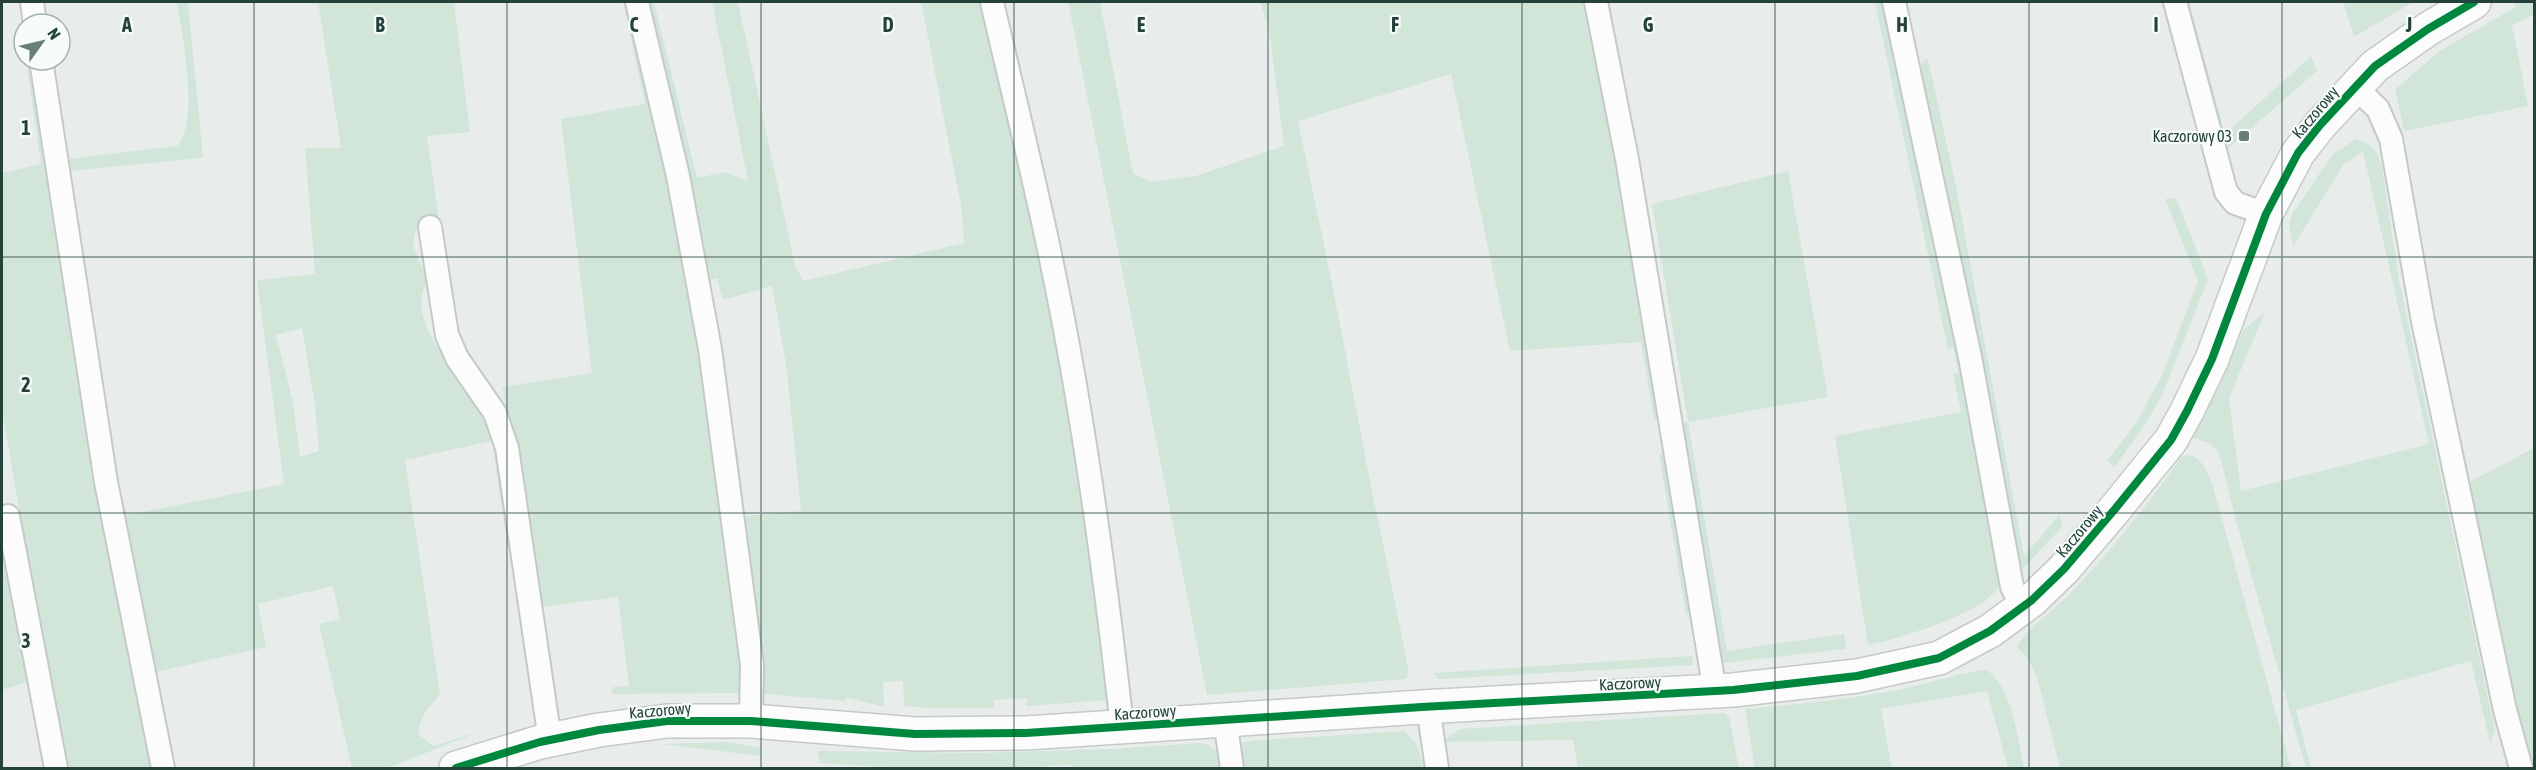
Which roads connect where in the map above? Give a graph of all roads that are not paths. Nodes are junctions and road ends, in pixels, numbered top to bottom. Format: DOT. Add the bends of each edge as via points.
graph roads {
  1 [pos="637,2"];
  2 [pos="992,2"];
  3 [pos="1596,2"];
  4 [pos="1894,2"];
  5 [pos="2175,2"];
  6 [pos="2474,2"];
  7 [pos="43,72"];
  8 [pos="2355,87"];
  9 [pos="2266,213"];
  10 [pos="429,227"];
  11 [pos="8,516"];
  12 [pos="2024,607"];
  13 [pos="1715,692"];
  14 [pos="1428,707"];
  15 [pos="1225,720"];
  16 [pos="751,722"];
  17 [pos="1122,727"];
  18 [pos="550,740"];
  19 [pos="56,768"];
  20 [pos="163,768"];
  21 [pos="456,768"];
  22 [pos="1232,768"];
  23 [pos="1437,768"];
  24 [pos="2521,768"];
  1 -- 16 [label="lane" via="678,176 710,349 752,665"];
  2 -- 17 [label="lane" via="1052,264 1073,376 1092,487"];
  3 -- 13 [label="lane"];
  4 -- 12 [label="lane" via="1970,357 2012,587"];
  5 -- 9 [label="lane" via="2226,192 2235,203"];
  6 -- 8 [label="street, Kaczorowy" via="2392,53"];
  7 -- 20 [label="lane" via="106,482"];
  8 -- 9 [label="street, Kaczorowy" via="2298,153"];
  8 -- 24 [label="lane" via="2378,109 2391,139 2423,321 2505,710"];
  9 -- 12 [label="street, Kaczorowy" via="2212,359 2171,440 2064,569"];
  10 -- 18 [label="lane" via="447,335 457,358 495,412 507,448"];
  11 -- 19 [label="lane"];
  12 -- 13 [label="street, Kaczorowy" via="1971,643 1939,658 1857,676"];
  13 -- 14 [label="street, Kaczorowy"];
  14 -- 15 [label="street, Kaczorowy"];
  14 -- 23 [label="lane"];
  15 -- 17 [label="street, Kaczorowy"];
  15 -- 22 [label="lane"];
  16 -- 17 [label="street, Kaczorowy" via="915,734 1026,734"];
  16 -- 18 [label="street, Kaczorowy" via="667,721"];
  18 -- 21 [label="street, Kaczorowy"];
}
